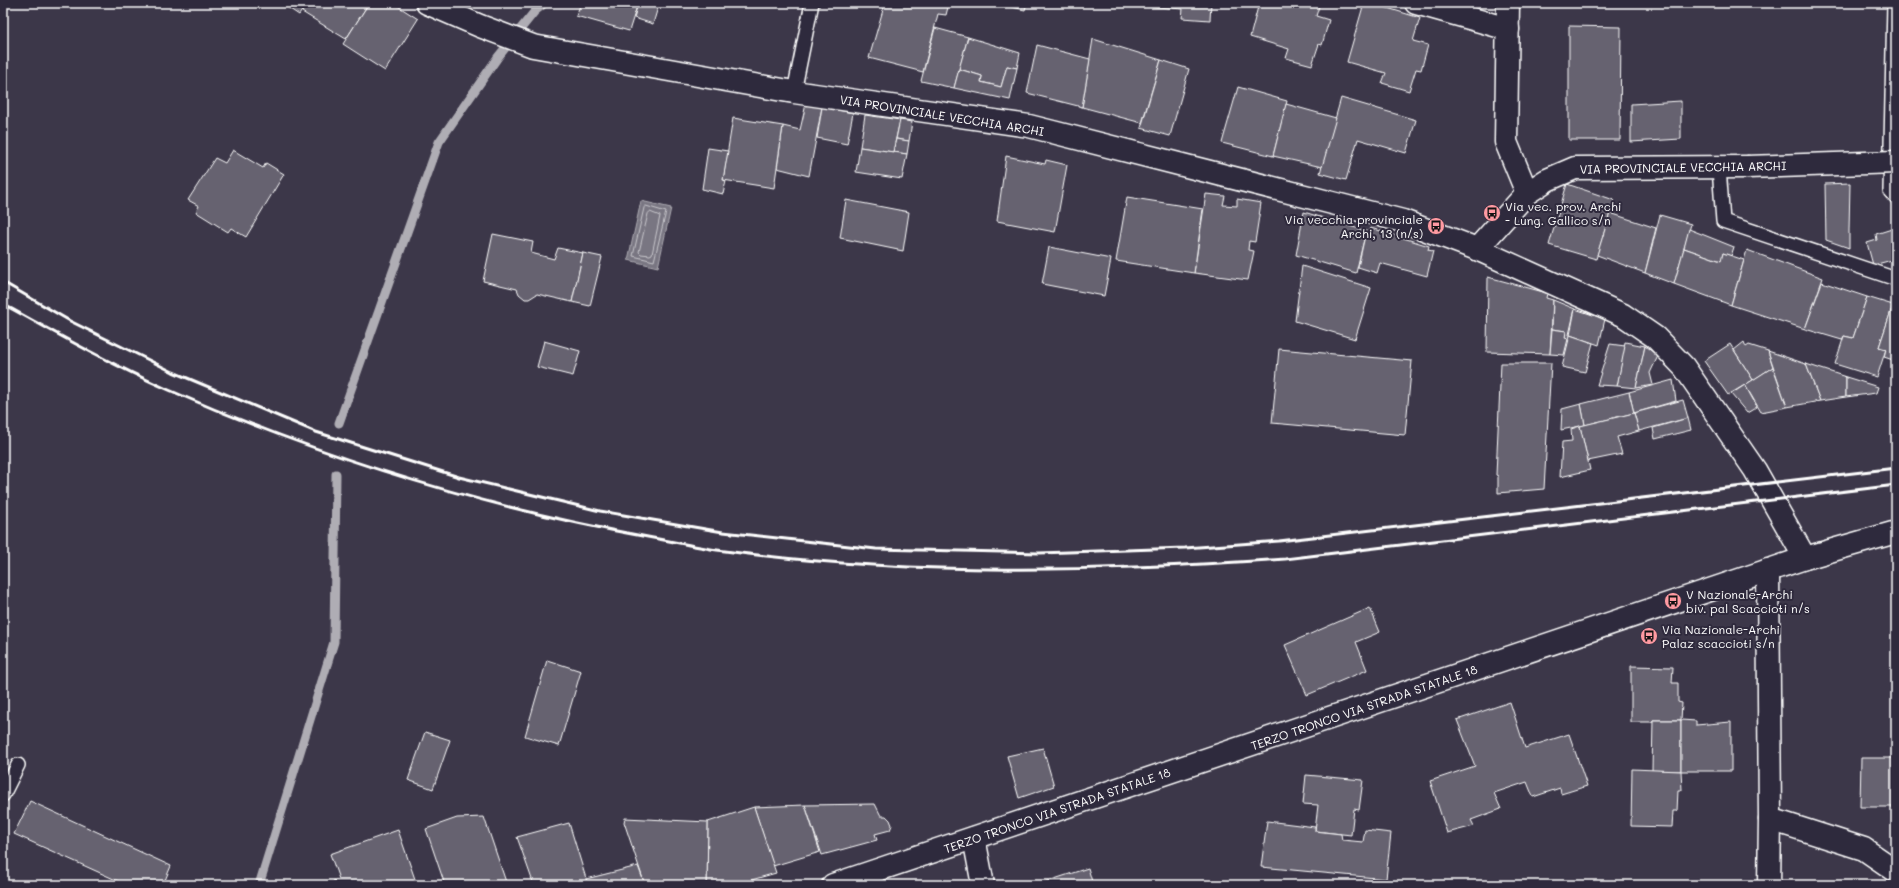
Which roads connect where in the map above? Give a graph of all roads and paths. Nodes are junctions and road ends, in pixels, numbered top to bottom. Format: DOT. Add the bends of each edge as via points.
graph roads {
  1 [pos="427,3"];
  2 [pos="812,3"];
  3 [pos="1416,3"];
  4 [pos="1508,3"];
  5 [pos="1894,3"];
  6 [pos="1508,29"];
  7 [pos="794,92"];
  8 [pos="1896,162"];
  9 [pos="1719,168"];
  10 [pos="1527,193"];
  11 [pos="1896,198"];
  12 [pos="1477,250"];
  13 [pos="1896,279"];
  14 [pos="1896,532"];
  15 [pos="1805,558"];
  16 [pos="1768,570"];
  17 [pos="18,765"];
  18 [pos="3,795"];
  19 [pos="1770,819"];
  20 [pos="974,838"];
  21 [pos="1896,871"];
  22 [pos="833,885"];
  23 [pos="983,885"];
  24 [pos="1769,885"];
  1 -- 7 [label="street, VIA PROVINCIALE VECCHIA ARCHI" via="534,46"];
  2 -- 7 [label="lane"];
  3 -- 6 [label="street"];
  4 -- 6 [label="street"];
  5 -- 11 [label="lane" via="1890,190"];
  6 -- 10 [label="street" via="1506,142"];
  7 -- 12 [label="street, VIA PROVINCIALE VECCHIA ARCHI" via="1029,126 1403,221"];
  8 -- 9 [label="street, VIA PROVINCIALE VECCHIA ARCHI, bridge"];
  9 -- 10 [label="street, VIA PROVINCIALE VECCHIA ARCHI" via="1575,168 1547,180"];
  9 -- 13 [label="lane" via="1723,221"];
  10 -- 12 [label="street, VIA PROVINCIALE VECCHIA ARCHI"];
  12 -- 15 [label="street, VIA PROVINCIALE VECCHIA ARCHI" via="1623,315 1655,337 1684,367 1755,470"];
  14 -- 15 [label="street, TERZO TRONCO VIA STRADA STATALE 18"];
  15 -- 16 [label="street, TERZO TRONCO VIA STRADA STATALE 18"];
  16 -- 19 [label="street"];
  16 -- 20 [label="street, TERZO TRONCO VIA STRADA STATALE 18"];
  17 -- 18 [label="lane"];
  19 -- 21 [label="street" via="1864,849"];
  19 -- 24 [label="street"];
  20 -- 22 [label="street, TERZO TRONCO VIA STRADA STATALE 18"];
  20 -- 23 [label="street"];
}
